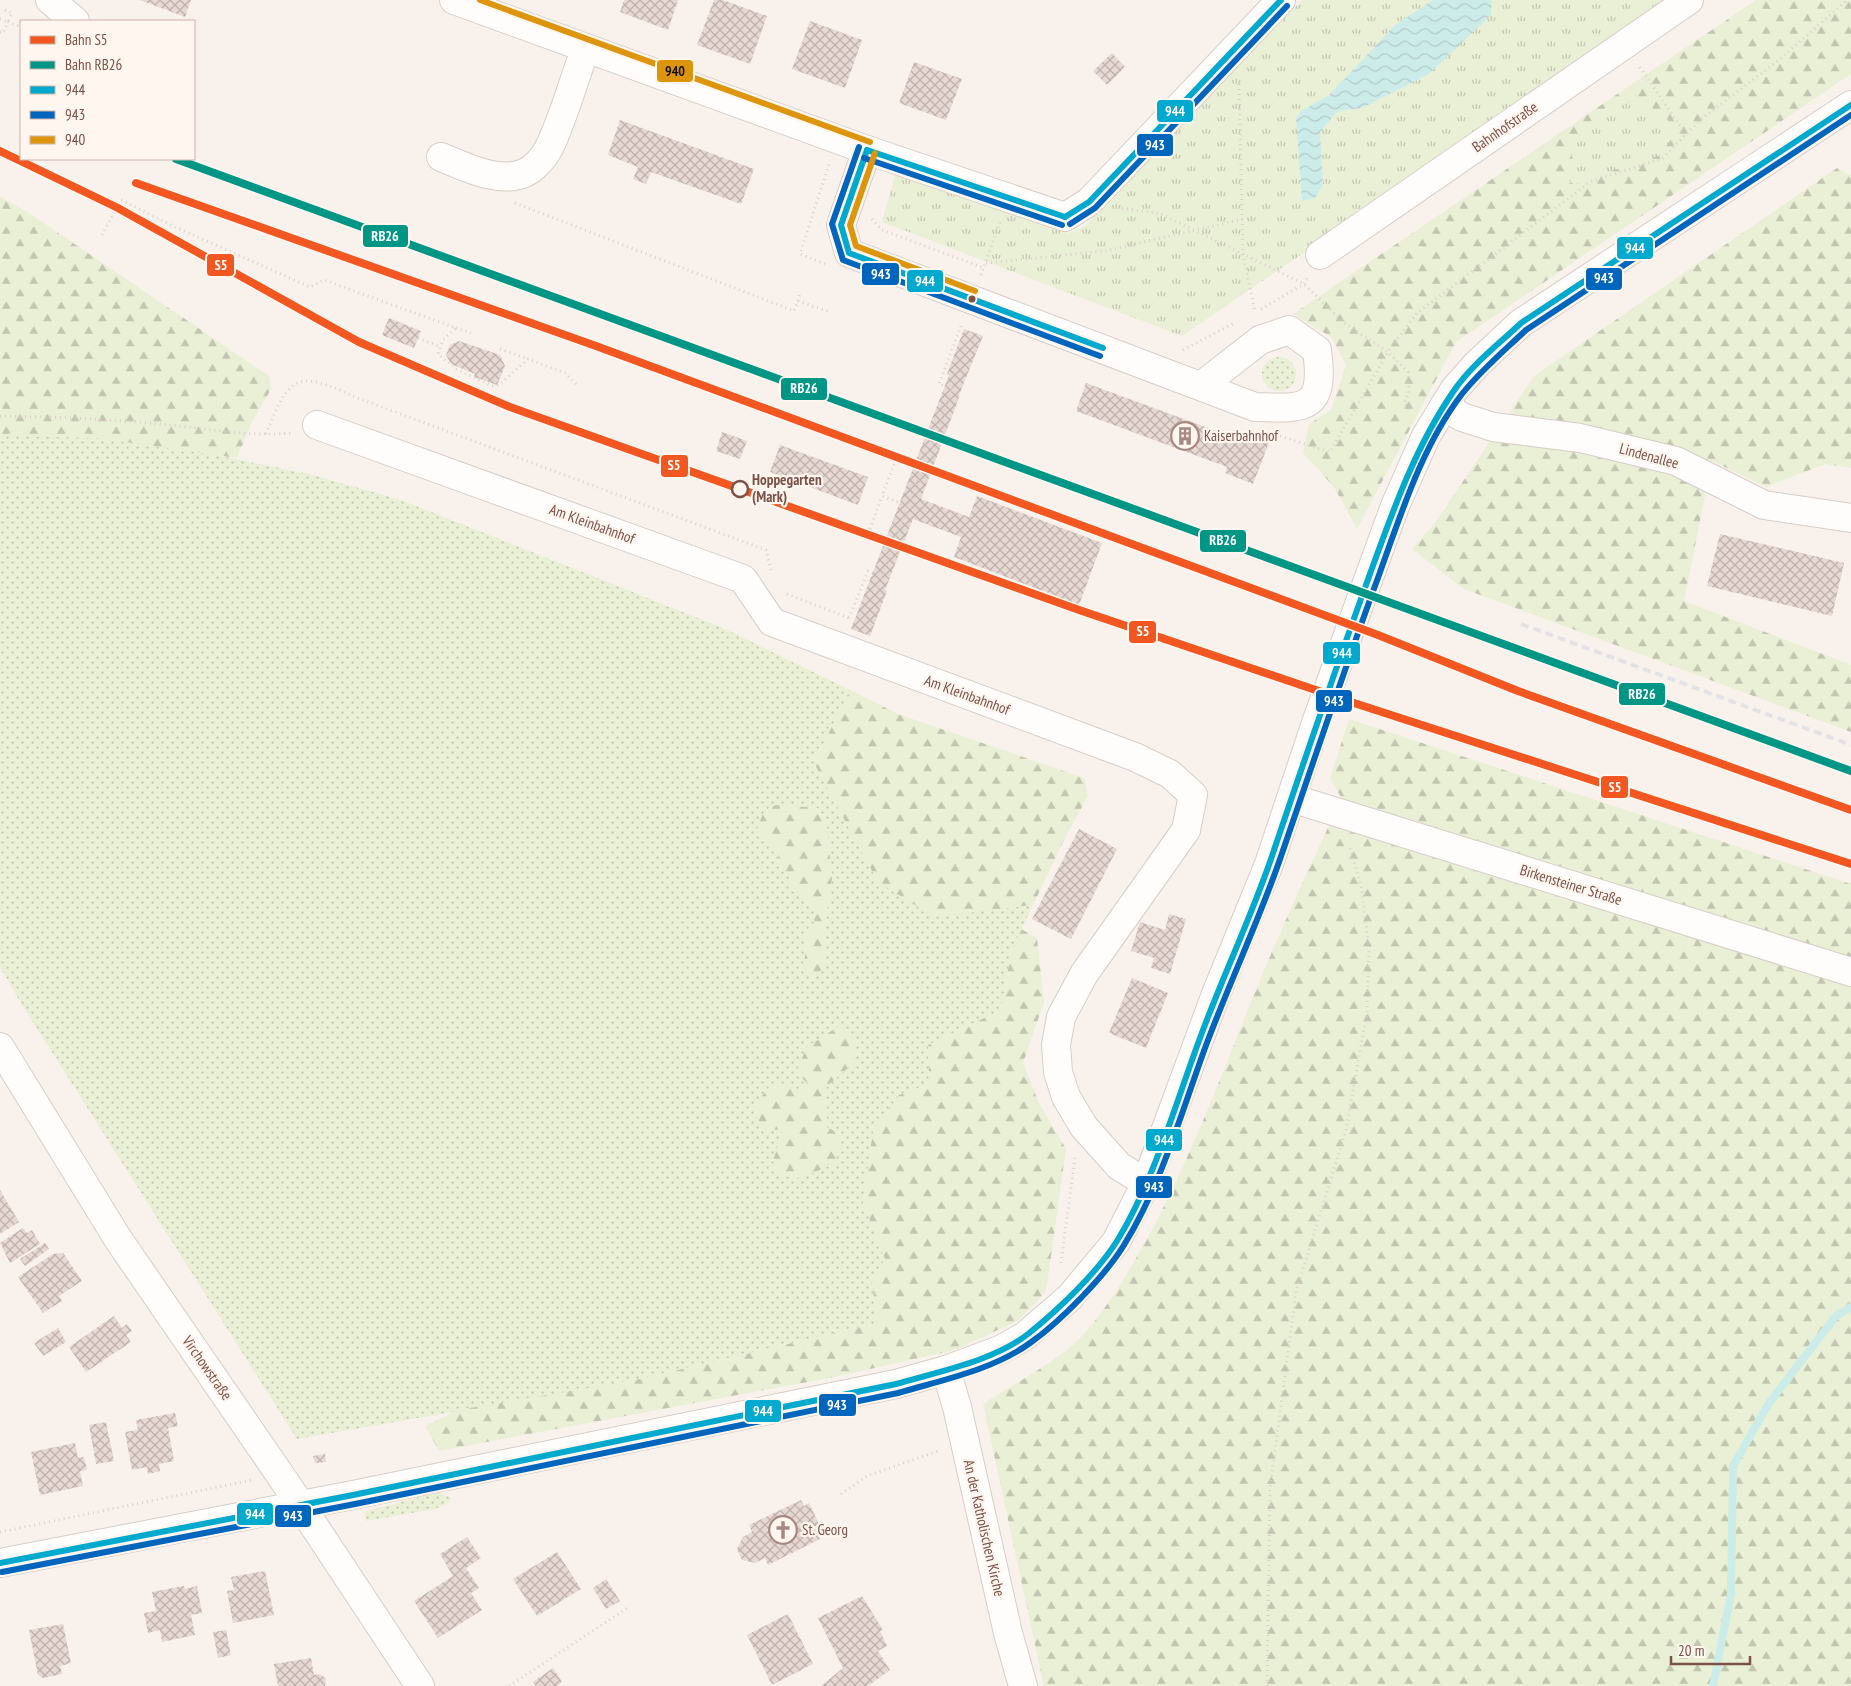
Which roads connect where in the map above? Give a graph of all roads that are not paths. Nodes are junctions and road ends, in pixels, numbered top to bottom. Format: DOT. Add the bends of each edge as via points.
graph roads {
  1 [pos="50,0"];
  2 [pos="454,0"];
  3 [pos="1281,0"];
  4 [pos="1689,0"];
  5 [pos="489,6"];
  6 [pos="74,20"];
  7 [pos="586,48"];
  8 [pos="1851,105"];
  9 [pos="867,150"];
  10 [pos="441,157"];
  11 [pos="1320,255"];
  12 [pos="1201,386"];
  13 [pos="1444,406"];
  14 [pos="317,425"];
  15 [pos="1851,518"];
  16 [pos="1291,798"];
  17 [pos="1851,972"];
  18 [pos="0,1047"];
  19 [pos="1146,1183"];
  20 [pos="946,1370"];
  21 [pos="300,1505"];
  22 [pos="0,1563"];
  23 [pos="420,1686"];
  24 [pos="1023,1686"];
  1 -- 6 [label="street"];
  2 -- 5 [label="street"];
  3 -- 9 [label="street" via="1089,202 1065,217"];
  4 -- 11 [label="street, Bahnhofstraße"];
  5 -- 7 [label="street"];
  7 -- 9 [label="street"];
  7 -- 10 [label="street" via="548,149 536,165 521,174 501,176 481,173"];
  8 -- 13 [label="street" via="1521,323 1476,364"];
  9 -- 12 [label="street" via="841,225 849,253 968,307"];
  12 -- 12 [label="street" via="1260,340 1289,330 1316,350 1320,376 1315,396 1303,406 1255,407"];
  13 -- 15 [label="street, Lindenallee" via="1462,417 1493,427 1580,438 1676,461 1764,505"];
  13 -- 16 [label="street" via="1426,436 1395,506 1316,720"];
  14 -- 19 [label="street, Am Kleinbahnhof" via="743,579 772,622 1135,757 1170,774 1193,796 1186,830 1084,974 1062,1017 1056,1045 1058,1072 1066,1098 1084,1127 1119,1166"];
  16 -- 17 [label="street, Birkensteiner Straße"];
  16 -- 19 [label="street"];
  18 -- 21 [label="street, Virchowstraße" via="118,1239"];
  19 -- 20 [label="street" via="1116,1242 1070,1297 1025,1336 1000,1350"];
  20 -- 21 [label="street" via="896,1384"];
  20 -- 24 [label="street, An der Katholischen Kirche"];
  21 -- 22 [label="street"];
  21 -- 23 [label="street, Virchowstraße"];
}
